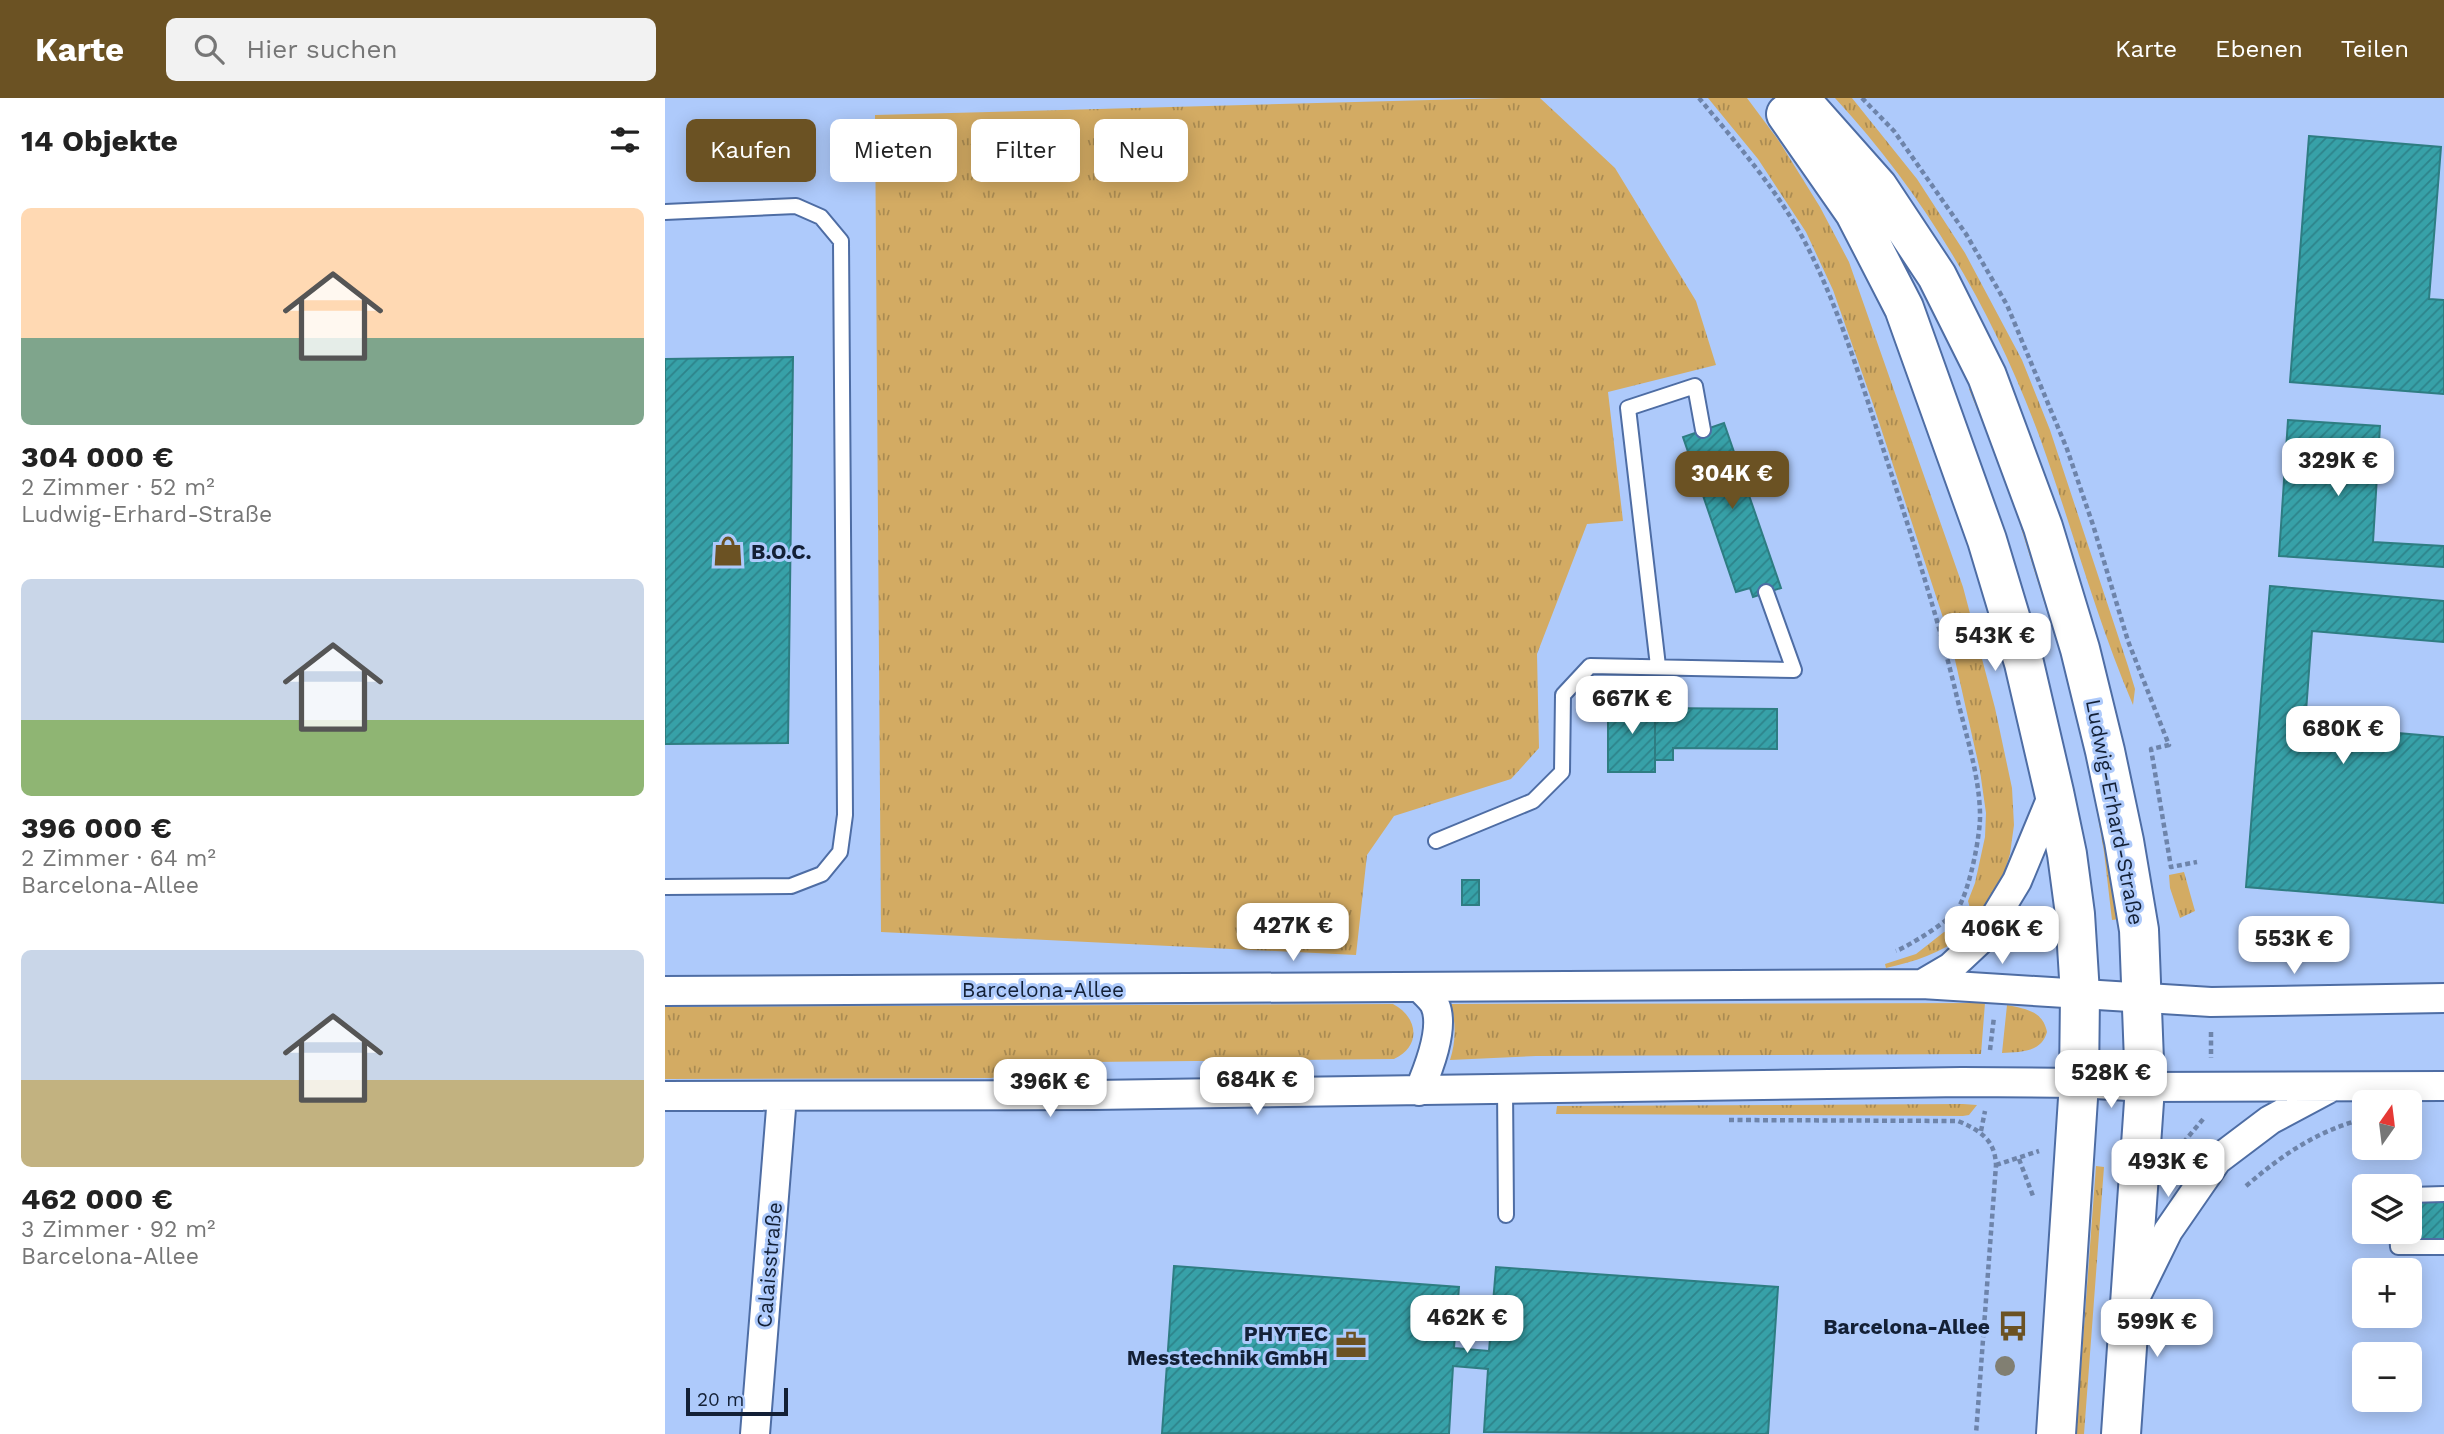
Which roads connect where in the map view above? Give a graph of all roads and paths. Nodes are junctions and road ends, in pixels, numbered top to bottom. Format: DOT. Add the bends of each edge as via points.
graph roads {
  1 [pos="1699,98"];
  2 [pos="1775,98"];
  3 [pos="1799,98"];
  4 [pos="665,212"];
  5 [pos="1703,430"];
  6 [pos="1766,592"];
  7 [pos="1658,666"];
  8 [pos="2169,745"];
  9 [pos="2055,792"];
  10 [pos="1436,841"];
  11 [pos="2197,862"];
  12 [pos="665,887"];
  13 [pos="1957,910"];
  14 [pos="2046,936"];
  15 [pos="2012,948"];
  16 [pos="1922,984"];
  17 [pos="1420,988"];
  18 [pos="665,991"];
  19 [pos="2080,994"];
  20 [pos="2142,996"];
  21 [pos="2444,998"];
  22 [pos="1994,1016"];
  23 [pos="2211,1021"];
  24 [pos="1989,1053"];
  25 [pos="2211,1069"];
  26 [pos="2080,1083"];
  27 [pos="2334,1086"];
  28 [pos="2444,1086"];
  29 [pos="1505,1087"];
  30 [pos="2145,1087"];
  31 [pos="1419,1091"];
  32 [pos="665,1096"];
  33 [pos="782,1096"];
  34 [pos="2209,1112"];
  35 [pos="1724,1120"];
  36 [pos="2352,1122"];
  37 [pos="2036,1151"];
  38 [pos="2174,1153"];
  39 [pos="2019,1159"];
  40 [pos="1996,1165"];
  41 [pos="2246,1185"];
  42 [pos="2444,1194"];
  43 [pos="2422,1195"];
  44 [pos="2033,1209"];
  45 [pos="1506,1214"];
  46 [pos="2397,1244"];
  47 [pos="2444,1247"];
  48 [pos="2131,1307"];
  49 [pos="755,1434"];
  50 [pos="1976,1434"];
  51 [pos="2056,1434"];
  52 [pos="2121,1434"];
  1 -- 13 [label="path" via="1758,170 1808,247 1838,319 1902,507 1942,636 1979,800 1976,852"];
  2 -- 9 [label="main road" via="1855,213 1904,308 1987,540 2024,663"];
  3 -- 20 [label="main road, Ludwig-Erhard-Straße" via="1885,198 1937,276 1987,376 2043,527 2080,649 2124,841 2139,930"];
  4 -- 12 [label="lane" via="796,205 821,217 841,241 845,815 840,852 822,874 792,886"];
  5 -- 7 [label="lane" via="1695,386 1628,408"];
  6 -- 7 [label="lane" via="1794,670"];
  7 -- 10 [label="lane" via="1590,666 1563,695 1562,772 1533,801"];
  8 -- 11 [label="path" via="2151,749 2171,867"];
  9 -- 16 [label="street" via="2017,881 1983,937 1951,967"];
  9 -- 19 [label="main road" via="2075,914"];
  14 -- 15 [label="path"];
  16 -- 17 [label="street, Barcelona-Allee"];
  16 -- 19 [label="street, Barcelona-Allee"];
  17 -- 18 [label="street, Barcelona-Allee"];
  17 -- 31 [label="street" via="1435,1006 1437,1033"];
  19 -- 20 [label="street, Barcelona-Allee"];
  19 -- 26 [label="main road"];
  20 -- 21 [label="street, Barcelona-Allee" via="2211,1002"];
  20 -- 30 [label="main road, Ludwig-Erhard-Straße"];
  22 -- 24 [label="path"];
  23 -- 25 [label="path"];
  26 -- 29 [label="street"];
  26 -- 30 [label="street"];
  26 -- 51 [label="main road"];
  27 -- 28 [label="street"];
  27 -- 30 [label="street"];
  27 -- 48 [label="street" via="2270,1120 2217,1160 2168,1231"];
  29 -- 31 [label="street"];
  29 -- 45 [label="lane"];
  30 -- 48 [label="main road, Ludwig-Erhard-Straße"];
  31 -- 33 [label="street"];
  32 -- 33 [label="street"];
  33 -- 49 [label="street, Calaisstraße"];
  34 -- 38 [label="path"];
  35 -- 40 [label="path" via="1958,1121 1981,1131 1996,1154"];
  36 -- 41 [label="path" via="2305,1141"];
  37 -- 39 [label="path"];
  39 -- 40 [label="path"];
  39 -- 44 [label="path" via="2033,1196"];
  40 -- 50 [label="path"];
  42 -- 43 [label="lane"];
  46 -- 47 [label="lane"];
  48 -- 52 [label="main road, Ludwig-Erhard-Straße"];
}
